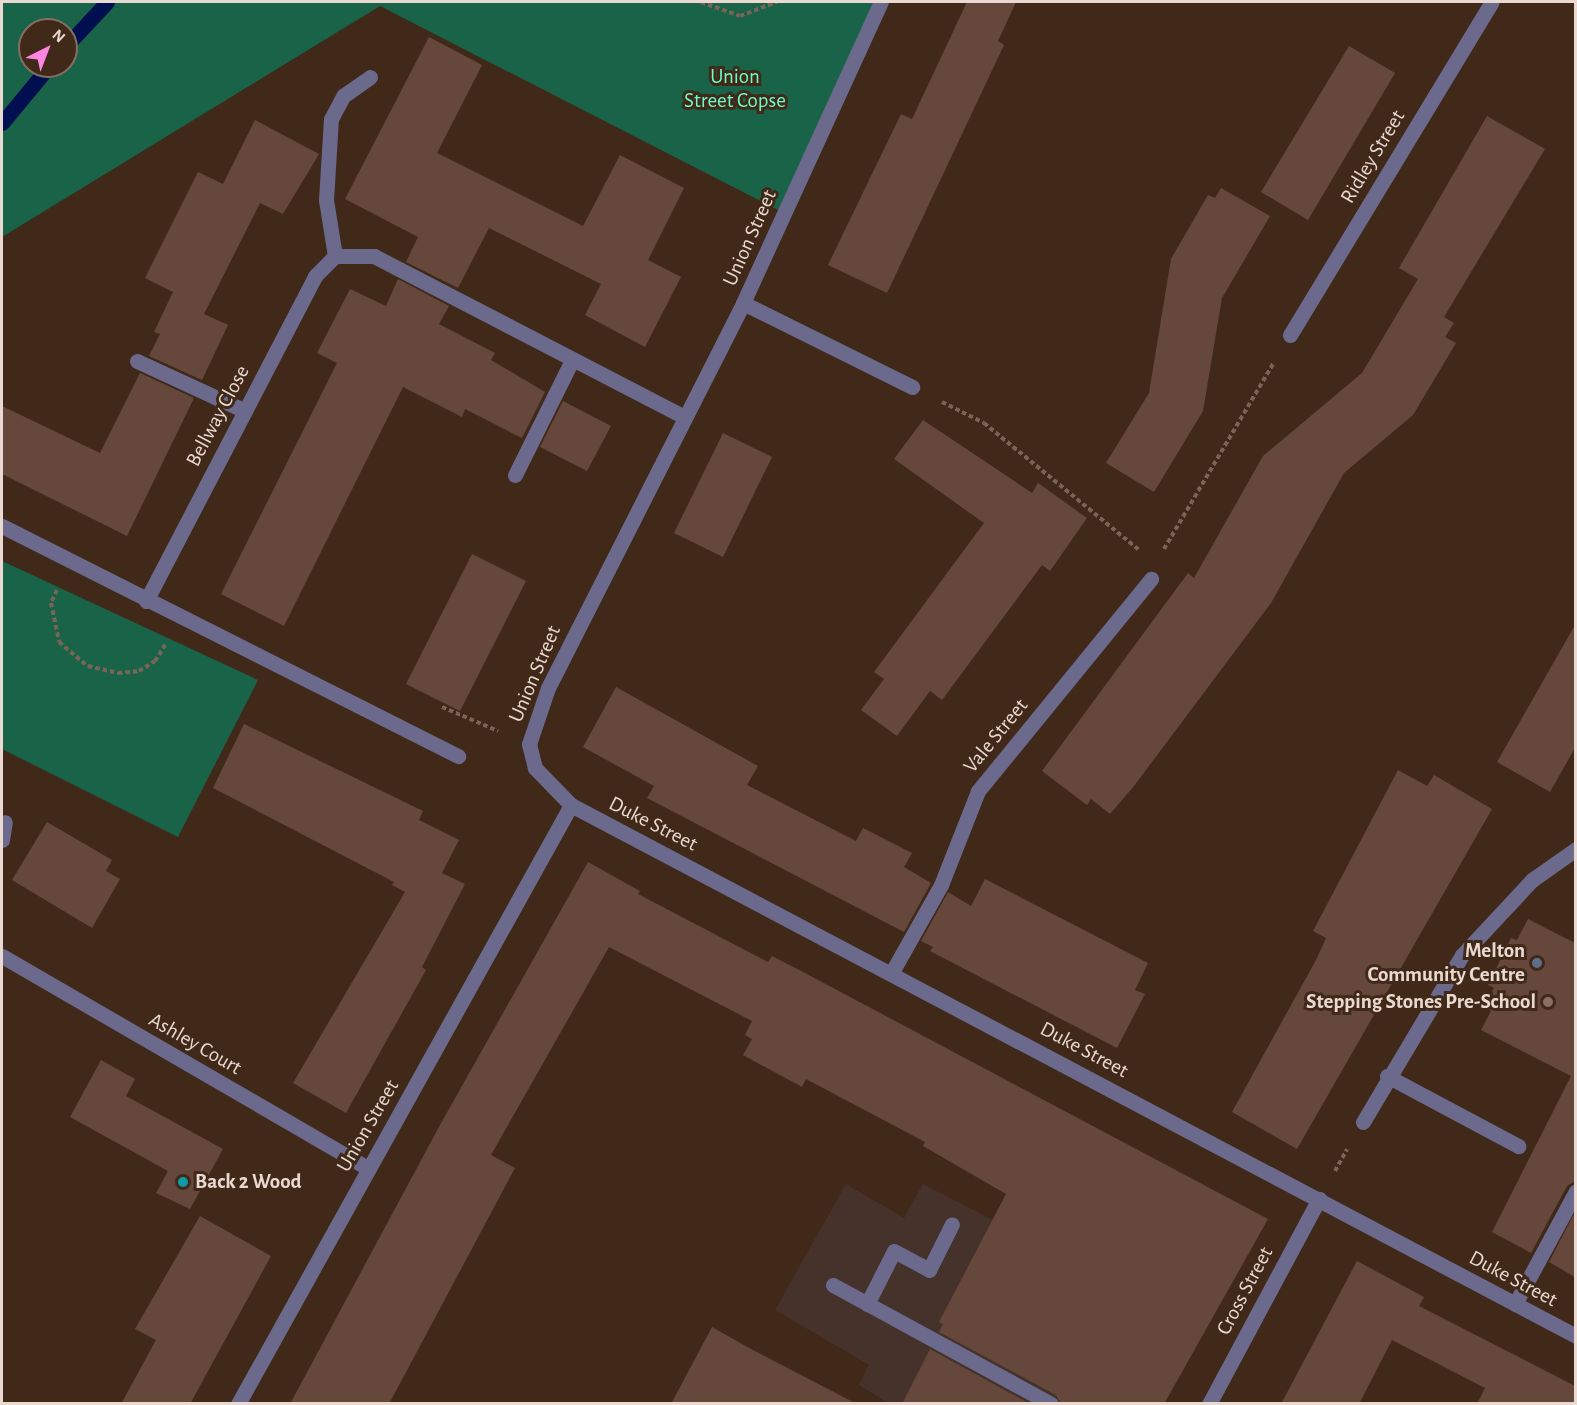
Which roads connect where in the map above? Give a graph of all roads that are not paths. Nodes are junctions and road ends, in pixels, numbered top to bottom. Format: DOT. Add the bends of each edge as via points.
graph roads {
  1 [pos="881,2"];
  2 [pos="1492,2"];
  3 [pos="370,77"];
  4 [pos="335,256"];
  5 [pos="743,303"];
  6 [pos="1290,335"];
  7 [pos="573,360"];
  8 [pos="136,361"];
  9 [pos="912,387"];
  10 [pos="245,411"];
  11 [pos="686,417"];
  12 [pos="515,475"];
  13 [pos="2,526"];
  14 [pos="1151,579"];
  15 [pos="146,601"];
  16 [pos="458,756"];
  17 [pos="571,805"];
  18 [pos="5,822"];
  19 [pos="2,840"];
  20 [pos="1575,849"];
  21 [pos="2,956"];
  22 [pos="892,972"];
  23 [pos="1387,1076"];
  24 [pos="1362,1122"];
  25 [pos="1518,1146"];
  26 [pos="368,1168"];
  27 [pos="1575,1191"];
  28 [pos="1319,1199"];
  29 [pos="952,1224"];
  30 [pos="833,1285"];
  31 [pos="867,1304"];
  32 [pos="1515,1304"];
  33 [pos="1575,1336"];
  34 [pos="238,1404"];
  35 [pos="1051,1404"];
  36 [pos="1209,1404"];
  1 -- 5 [label="street, Union Street"];
  2 -- 6 [label="street, Ridley Street"];
  3 -- 4 [label="street" via="343,96 331,119 326,200"];
  4 -- 7 [label="street" via="375,256"];
  4 -- 10 [label="street, Bellway Close" via="315,276"];
  5 -- 9 [label="street"];
  5 -- 11 [label="street, Union Street"];
  7 -- 11 [label="street"];
  7 -- 12 [label="street"];
  8 -- 10 [label="street"];
  10 -- 15 [label="street, Bellway Close"];
  11 -- 17 [label="street, Union Street" via="548,688 529,744 535,768"];
  13 -- 15 [label="street"];
  14 -- 22 [label="street, Vale Street" via="978,791 941,885"];
  15 -- 16 [label="street"];
  17 -- 22 [label="street, Duke Street"];
  17 -- 26 [label="street, Union Street"];
  18 -- 19 [label="street"];
  20 -- 23 [label="street" via="1532,880 1462,955"];
  21 -- 26 [label="street, Ashley Court"];
  22 -- 28 [label="street, Duke Street"];
  23 -- 24 [label="street"];
  23 -- 25 [label="street"];
  26 -- 34 [label="street, Union Street"];
  27 -- 32 [label="street"];
  28 -- 32 [label="street, Duke Street"];
  28 -- 36 [label="street, Cross Street"];
  29 -- 31 [label="street" via="929,1270 894,1251"];
  30 -- 31 [label="street"];
  31 -- 35 [label="street"];
  32 -- 33 [label="street, Duke Street"];
}
